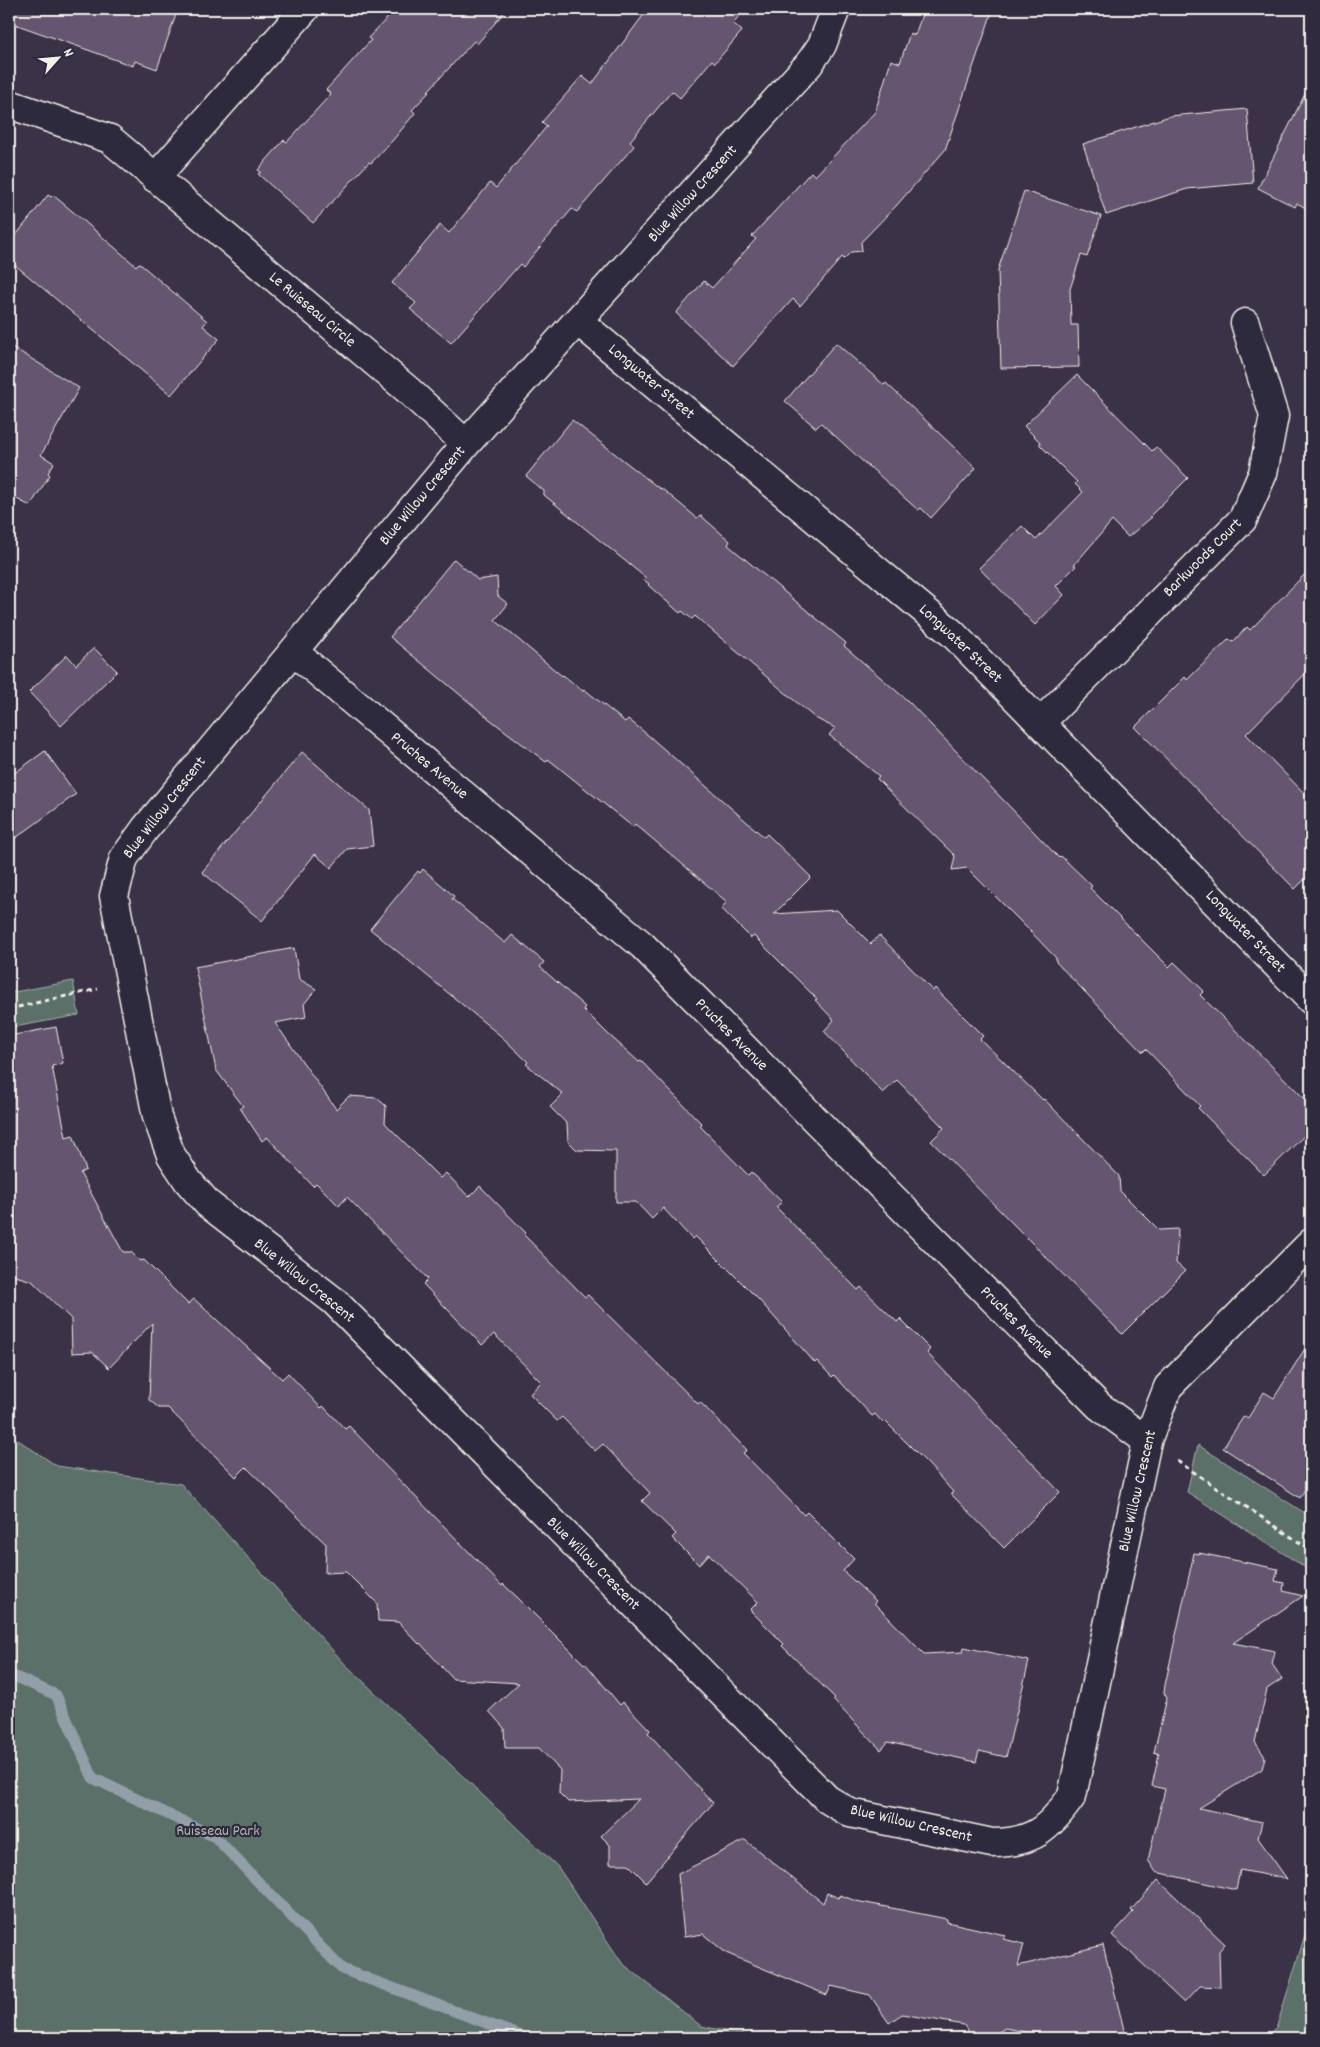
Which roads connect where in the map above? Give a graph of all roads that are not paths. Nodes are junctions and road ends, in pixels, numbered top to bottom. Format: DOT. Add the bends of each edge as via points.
graph roads {
  1 [pos="305,9"];
  2 [pos="836,9"];
  3 [pos="9,104"];
  4 [pos="155,178"];
  5 [pos="578,321"];
  6 [pos="1246,323"];
  7 [pos="466,444"];
  8 [pos="294,652"];
  9 [pos="1040,723"];
  10 [pos="1311,1000"];
  11 [pos="1311,1243"];
  12 [pos="1147,1441"];
  1 -- 4 [label="street"];
  2 -- 5 [label="street, Blue Willow Crescent" via="822,46 809,64"];
  3 -- 4 [label="street, Le Ruisseau Circle" via="110,140"];
  4 -- 7 [label="street, Le Ruisseau Circle" via="409,391"];
  5 -- 7 [label="street, Blue Willow Crescent"];
  5 -- 9 [label="street, Longwater Street" via="953,634"];
  6 -- 9 [label="street, Barkwoods Court" via="1274,416 1263,472 1243,519"];
  7 -- 8 [label="street, Blue Willow Crescent"];
  8 -- 12 [label="street, Pruches Avenue" via="642,946 1099,1406"];
  8 -- 12 [label="street, Blue Willow Crescent" via="145,829 124,858 114,896 157,1117 171,1154 208,1204 334,1302 827,1799 850,1813 992,1843 1013,1843 1038,1834 1057,1817 1072,1796"];
  9 -- 10 [label="street, Longwater Street"];
  11 -- 12 [label="street, Blue Willow Crescent" via="1168,1386"];
}
